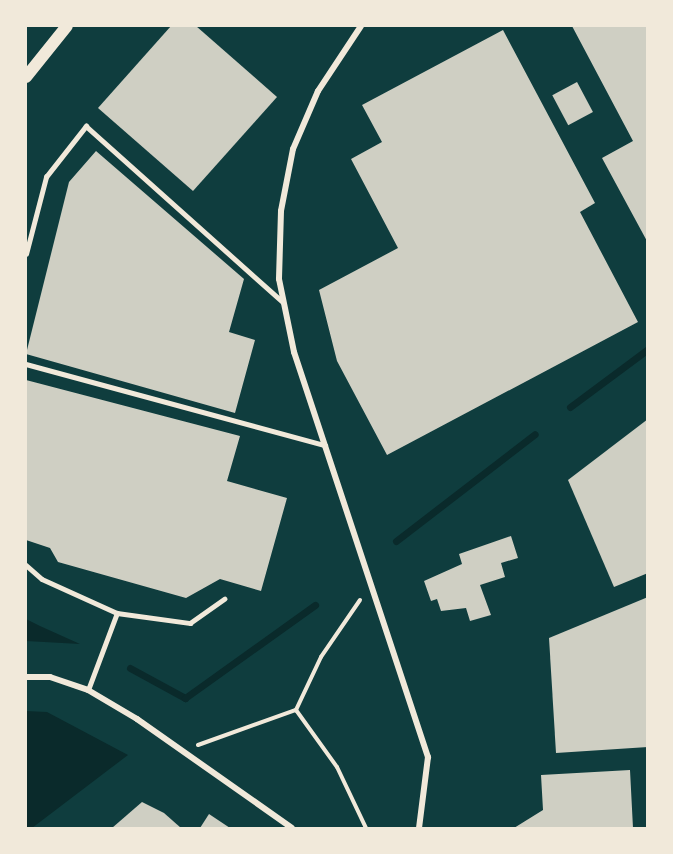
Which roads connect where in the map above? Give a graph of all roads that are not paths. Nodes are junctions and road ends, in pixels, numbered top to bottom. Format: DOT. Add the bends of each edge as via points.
graph roads {
  1 [pos="67,26"];
  2 [pos="361,26"];
  3 [pos="26,77"];
  4 [pos="26,254"];
  5 [pos="283,302"];
  6 [pos="26,364"];
  7 [pos="324,444"];
  8 [pos="26,565"];
  9 [pos="225,599"];
  10 [pos="117,613"];
  11 [pos="26,677"];
  12 [pos="88,690"];
  13 [pos="292,828"];
  14 [pos="419,828"];
  1 -- 3 [label="main road"];
  2 -- 5 [label="street" via="318,91 285,176 278,246"];
  4 -- 5 [label="lane" via="46,177 86,126"];
  5 -- 7 [label="street"];
  6 -- 7 [label="lane"];
  7 -- 14 [label="street" via="428,758"];
  8 -- 10 [label="lane" via="42,579"];
  9 -- 10 [label="lane" via="190,623"];
  10 -- 12 [label="lane"];
  11 -- 12 [label="street" via="50,677"];
  12 -- 13 [label="street"];
}
